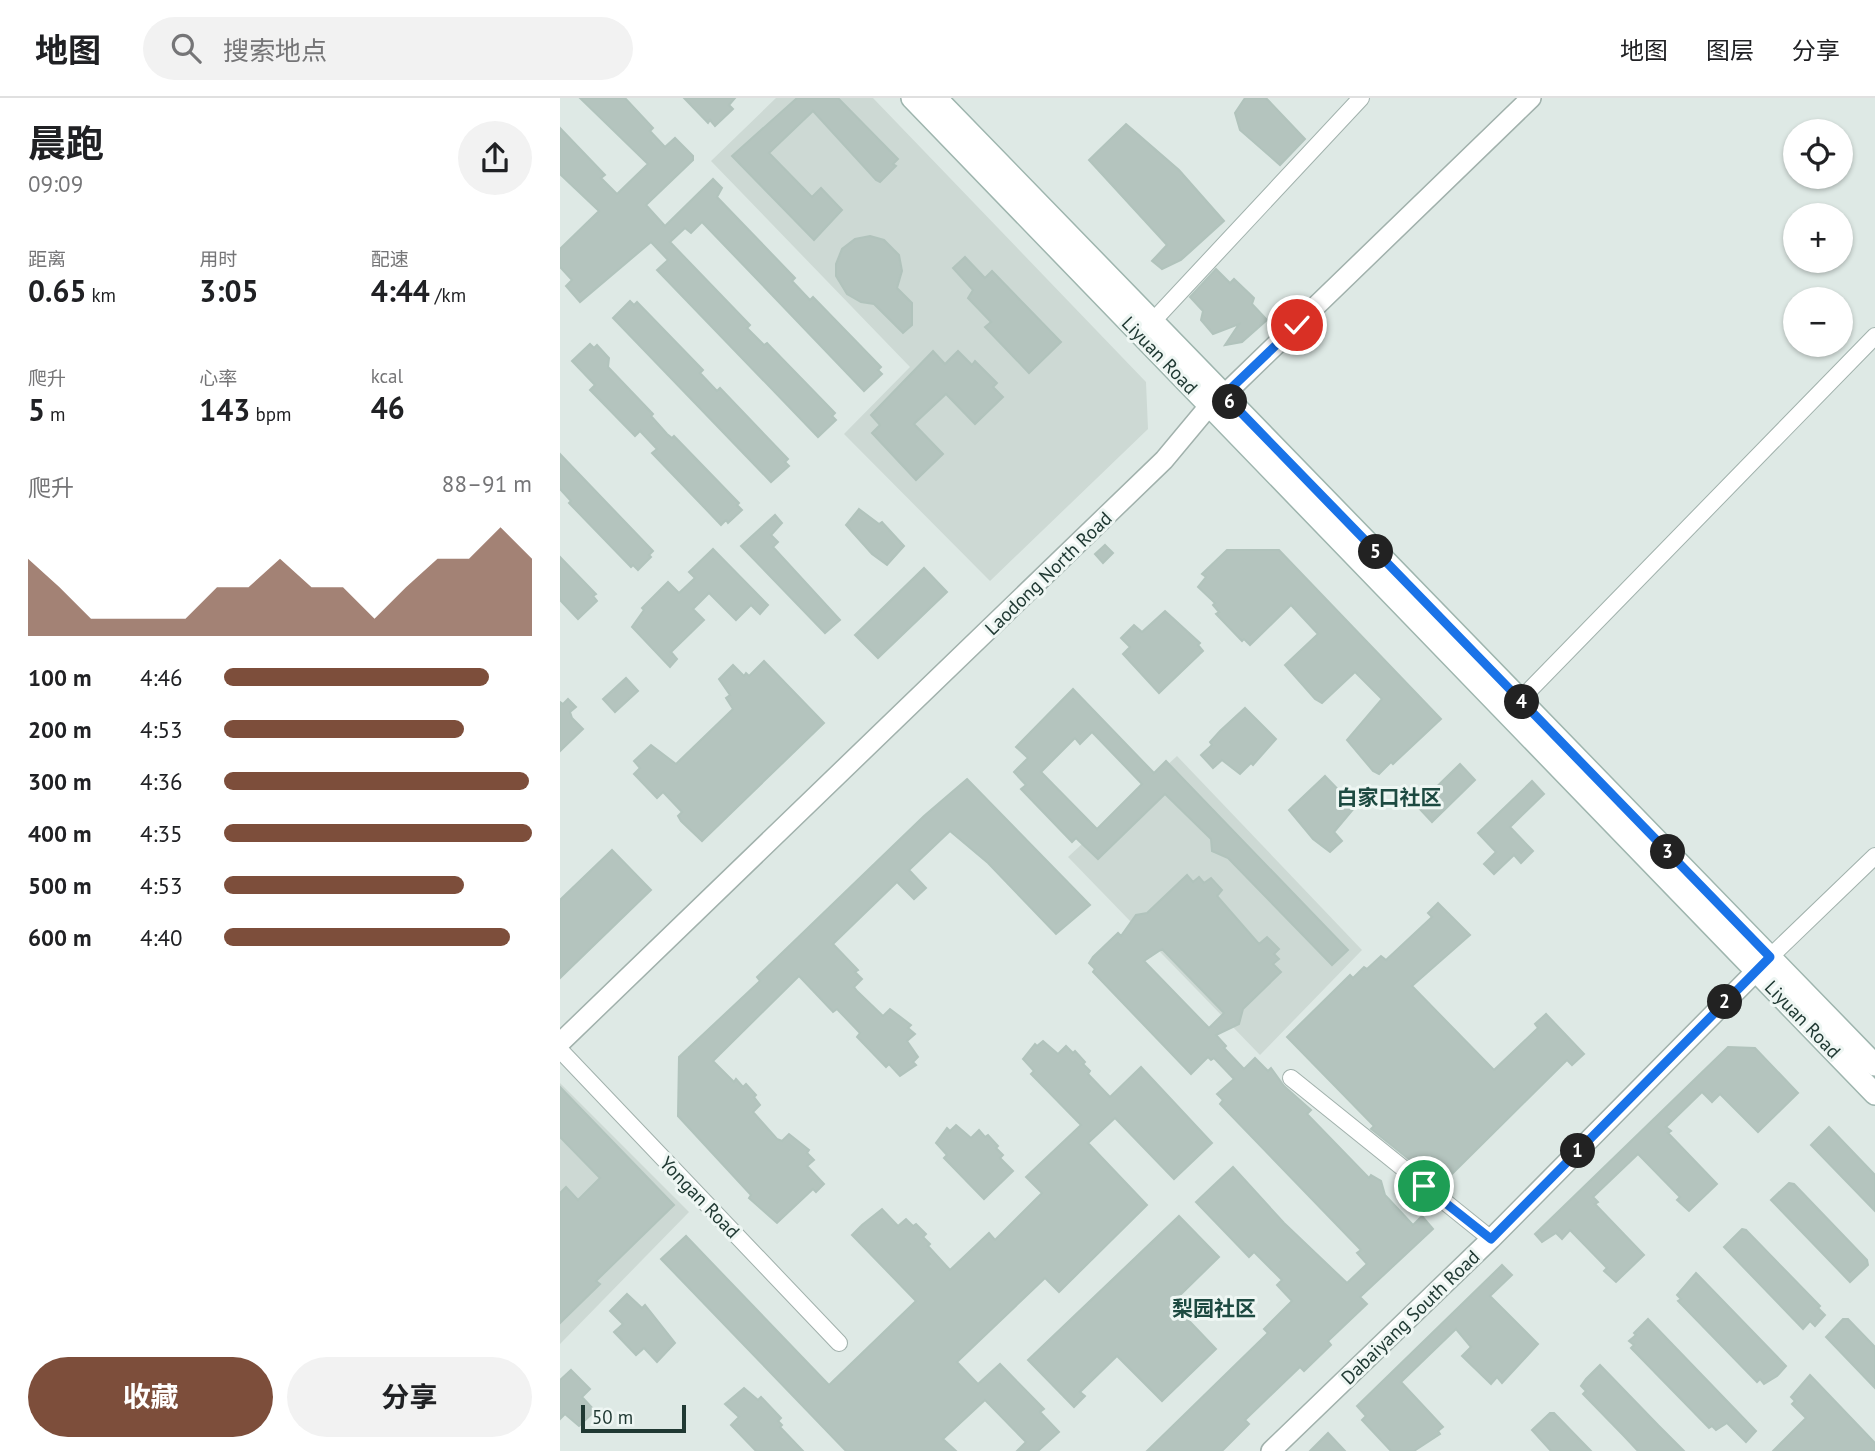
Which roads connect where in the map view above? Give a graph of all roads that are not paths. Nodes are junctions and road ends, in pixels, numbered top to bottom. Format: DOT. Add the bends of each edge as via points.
graph roads {
  1 [pos="912,98"];
  2 [pos="936,98"];
  3 [pos="1361,98"];
  4 [pos="1531,98"];
  5 [pos="1153,321"];
  6 [pos="1875,336"];
  7 [pos="1217,400"];
  8 [pos="1520,700"];
  9 [pos="1875,856"];
  10 [pos="1763,964"];
  11 [pos="560,1043"];
  12 [pos="560,1050"];
  13 [pos="1875,1065"];
  14 [pos="1291,1078"];
  15 [pos="1875,1094"];
  16 [pos="1491,1239"];
  17 [pos="839,1343"];
  18 [pos="1271,1451"];
  1 -- 7 [label="main road, Liyuan Road"];
  2 -- 5 [label="main road, Liyuan Road"];
  3 -- 5 [label="street"];
  4 -- 7 [label="street, Laodong North Road"];
  5 -- 7 [label="main road, Liyuan Road"];
  6 -- 8 [label="street"];
  7 -- 8 [label="main road, Liyuan Road"];
  7 -- 10 [label="main road, Liyuan Road"];
  7 -- 11 [label="street, Laodong North Road" via="1164,460"];
  8 -- 10 [label="main road, Liyuan Road"];
  9 -- 10 [label="street, Dabaiyang South Road"];
  10 -- 13 [label="main road, Liyuan Road"];
  10 -- 15 [label="main road, Liyuan Road"];
  10 -- 16 [label="street, Dabaiyang South Road"];
  12 -- 17 [label="street, Yongan Road"];
  14 -- 16 [label="street"];
  16 -- 18 [label="street, Dabaiyang South Road"];
}
